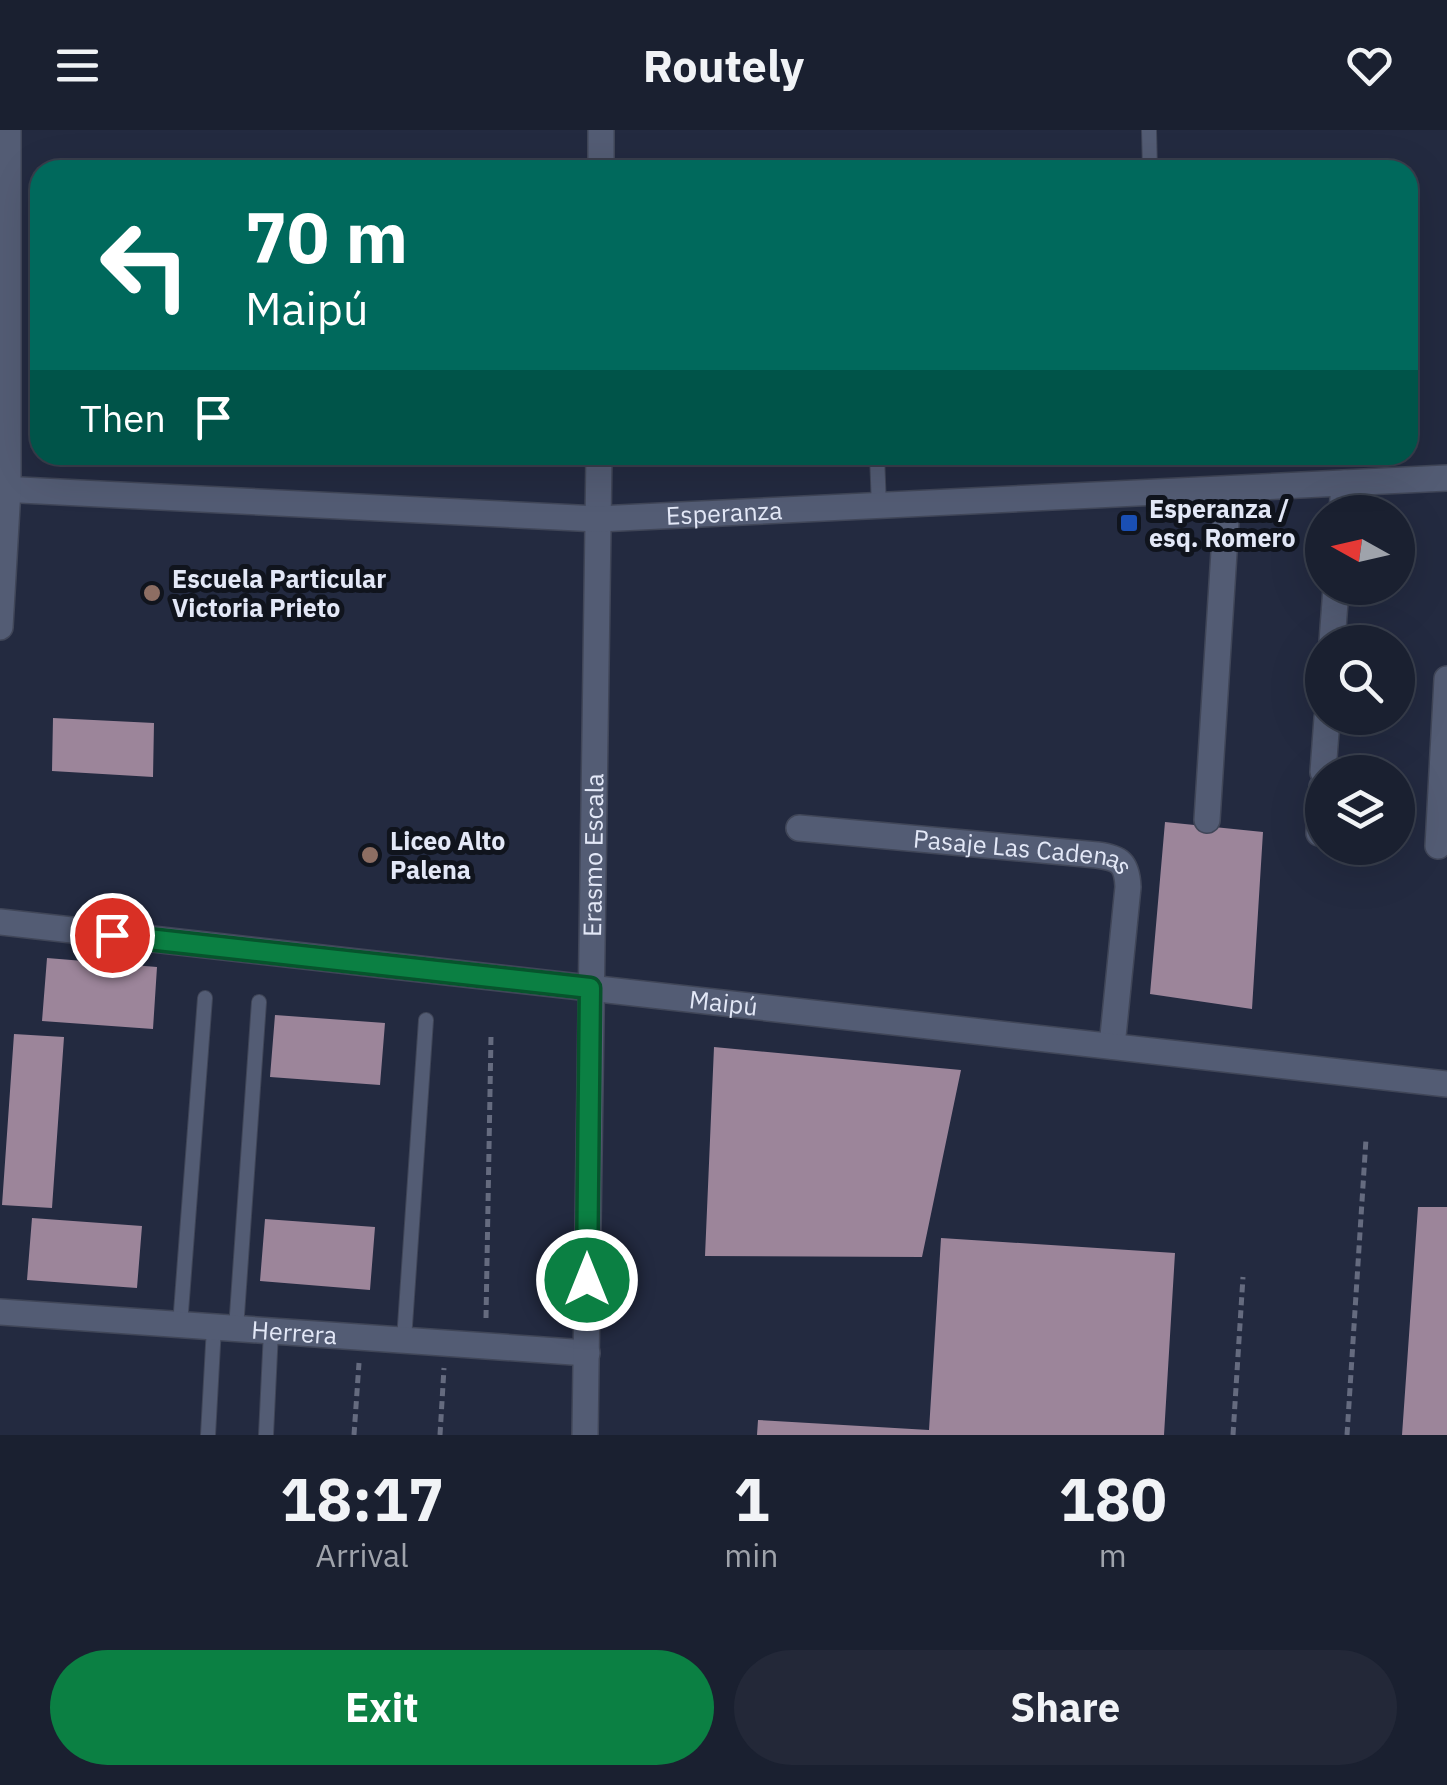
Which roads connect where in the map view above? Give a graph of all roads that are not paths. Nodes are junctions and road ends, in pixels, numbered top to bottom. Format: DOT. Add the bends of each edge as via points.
graph roads {
  1 [pos="8,130"];
  2 [pos="601,130"];
  3 [pos="1148,130"];
  4 [pos="601,160"];
  5 [pos="1150,160"];
  6 [pos="598,465"];
  7 [pos="877,465"];
  8 [pos="1447,478"];
  9 [pos="1344,483"];
  10 [pos="4,489"];
  11 [pos="1228,489"];
  12 [pos="1343,495"];
  13 [pos="879,507"];
  14 [pos="598,519"];
  15 [pos="0,627"];
  16 [pos="1447,679"];
  17 [pos="1208,820"];
  18 [pos="799,828"];
  19 [pos="1438,846"];
  20 [pos="0,922"];
  21 [pos="590,988"];
  22 [pos="205,998"];
  23 [pos="259,1002"];
  24 [pos="426,1020"];
  25 [pos="1112,1046"];
  26 [pos="1447,1084"];
  27 [pos="0,1312"];
  28 [pos="180,1325"];
  29 [pos="225,1328"];
  30 [pos="271,1331"];
  31 [pos="404,1340"];
  32 [pos="587,1353"];
  33 [pos="208,1435"];
  34 [pos="266,1435"];
  35 [pos="585,1435"];
  1 -- 10 [label="street"];
  2 -- 4 [label="street"];
  3 -- 5 [label="lane"];
  6 -- 14 [label="street, Erasmo Escala"];
  7 -- 13 [label="lane"];
  8 -- 9 [label="street, Esperanza"];
  9 -- 11 [label="street, Esperanza"];
  9 -- 12 [label="street"];
  10 -- 14 [label="street, Esperanza"];
  10 -- 15 [label="street"];
  11 -- 13 [label="street, Esperanza"];
  11 -- 17 [label="street"];
  13 -- 14 [label="street, Esperanza"];
  14 -- 21 [label="street, Erasmo Escala"];
  16 -- 19 [label="street"];
  18 -- 25 [label="street, Pasaje Las Cadenas" via="1122,861 1128,886"];
  20 -- 21 [label="street, Maipú"];
  21 -- 25 [label="street, Maipú"];
  21 -- 32 [label="street, Erasmo Escala"];
  22 -- 28 [label="lane"];
  23 -- 29 [label="lane"];
  24 -- 31 [label="lane"];
  25 -- 26 [label="street, Maipú"];
  27 -- 28 [label="street, Herrera"];
  28 -- 29 [label="street, Herrera"];
  29 -- 30 [label="street, Herrera"];
  29 -- 33 [label="lane"];
  30 -- 31 [label="street, Herrera"];
  30 -- 34 [label="lane"];
  31 -- 32 [label="street, Herrera"];
  32 -- 35 [label="street, Erasmo Escala"];
}
